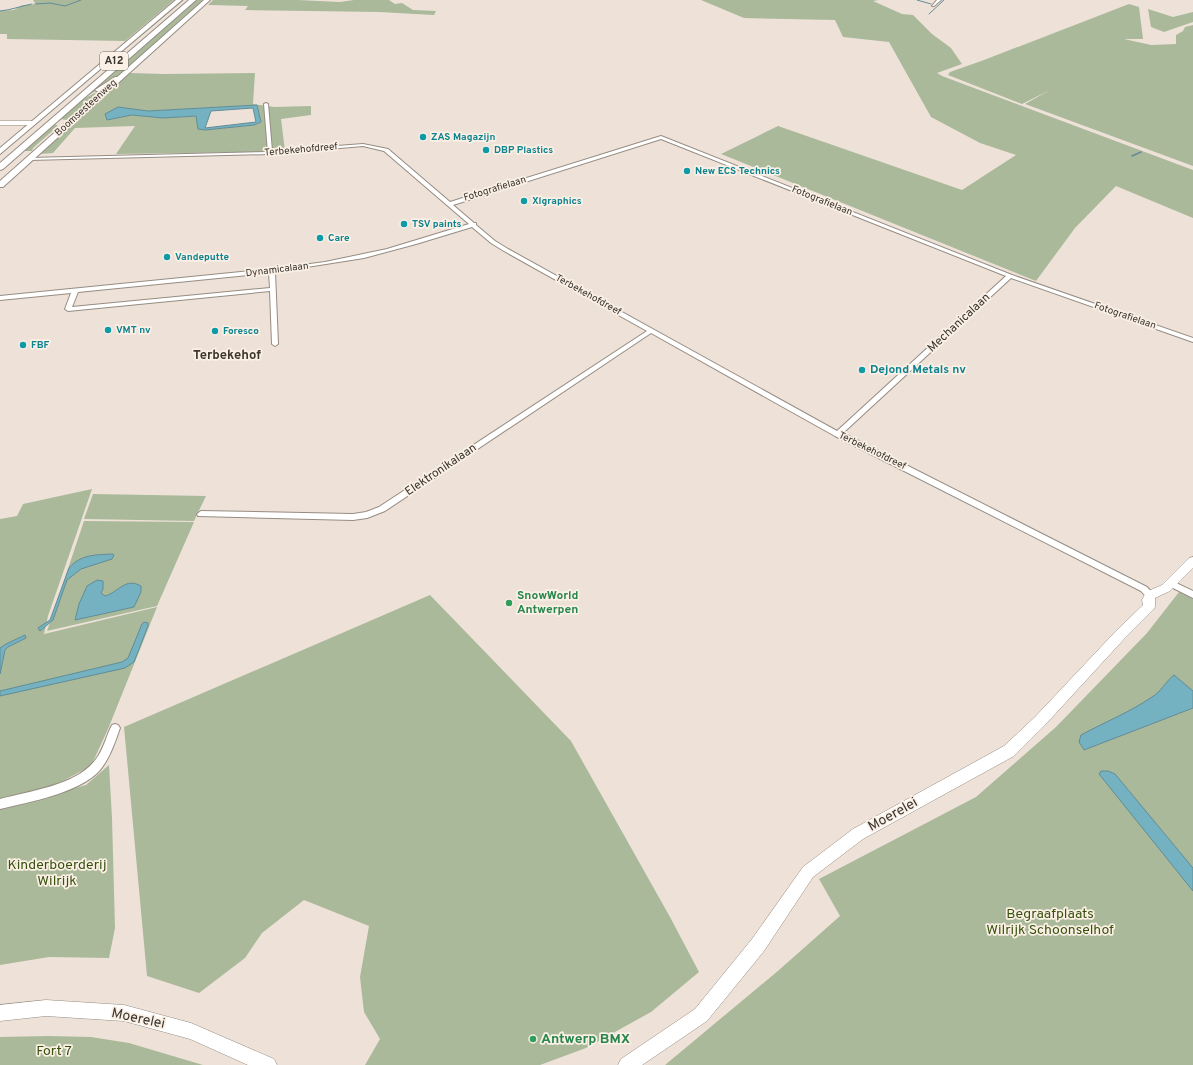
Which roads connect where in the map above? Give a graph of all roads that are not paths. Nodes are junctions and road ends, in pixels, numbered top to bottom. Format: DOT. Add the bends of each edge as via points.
graph roads {
  1 [pos="178,0"];
  2 [pos="186,0"];
  3 [pos="193,0"];
  4 [pos="207,0"];
  5 [pos="939,0"];
  6 [pos="933,5"];
  7 [pos="118,79"];
  8 [pos="73,104"];
  9 [pos="266,104"];
  10 [pos="52,122"];
  11 [pos="0,123"];
  12 [pos="42,123"];
  13 [pos="33,124"];
  14 [pos="39,150"];
  15 [pos="0,152"];
  16 [pos="270,153"];
  17 [pos="29,159"];
  18 [pos="2,162"];
  19 [pos="2,183"];
  20 [pos="449,204"];
  21 [pos="474,224"];
  22 [pos="272,271"];
  23 [pos="1010,276"];
  24 [pos="273,289"];
  25 [pos="75,290"];
  26 [pos="0,298"];
  27 [pos="652,330"];
  28 [pos="1193,340"];
  29 [pos="275,344"];
  30 [pos="838,434"];
  31 [pos="201,514"];
  32 [pos="1193,561"];
  33 [pos="1172,584"];
  34 [pos="1150,594"];
  35 [pos="1193,595"];
  36 [pos="115,728"];
  37 [pos="0,804"];
  38 [pos="0,1013"];
  39 [pos="268,1065"];
  40 [pos="627,1065"];
  1 -- 13 [label="main road, Boomsesteenweg"];
  2 -- 12 [label="highway, A12"];
  3 -- 8 [label="highway, A12"];
  4 -- 7 [label="main road, Boomsesteenweg"];
  5 -- 6 [label="street"];
  7 -- 8 [label="highway"];
  7 -- 14 [label="main road, Boomsesteenweg"];
  8 -- 10 [label="highway, A12"];
  9 -- 16 [label="street"];
  10 -- 12 [label="main road"];
  10 -- 14 [label="main road" via="59,122 60,126 42,143"];
  10 -- 18 [label="highway, A12"];
  11 -- 13 [label="street"];
  12 -- 13 [label="main road"];
  12 -- 18 [label="highway, A12"];
  13 -- 15 [label="main road, Boomsesteenweg"];
  14 -- 17 [label="main road, Boomsesteenweg"];
  16 -- 17 [label="street, Terbekehofdreef"];
  16 -- 20 [label="street, Terbekehofdreef" via="364,144 378,147 392,153"];
  17 -- 18 [label="main road, Terbekehofdreef"];
  17 -- 19 [label="main road, Boomsesteenweg"];
  18 -- 19 [label="main road" via="15,165 4,176"];
  20 -- 21 [label="street, Terbekehofdreef"];
  20 -- 23 [label="street, Fotografielaan" via="662,137"];
  21 -- 22 [label="street, Dynamicalaan" via="376,253"];
  21 -- 27 [label="street, Terbekehofdreef" via="506,250"];
  22 -- 24 [label="street"];
  22 -- 25 [label="street, Dynamicalaan"];
  23 -- 28 [label="street, Fotografielaan"];
  23 -- 30 [label="street, Mechanicalaan"];
  24 -- 25 [label="street, Dynamicalaan" via="68,309"];
  24 -- 29 [label="street"];
  25 -- 26 [label="street, Dynamicalaan"];
  27 -- 30 [label="street, Terbekehofdreef"];
  27 -- 31 [label="street, Elektronikalaan" via="382,509 353,517"];
  30 -- 34 [label="street, Terbekehofdreef"];
  32 -- 33 [label="street"];
  33 -- 34 [label="street"];
  33 -- 35 [label="street"];
  34 -- 40 [label="street, Moerelei" via="1149,607 1040,722 1009,751 858,834 808,872 758,945 701,1015"];
  36 -- 37 [label="street" via="100,761 92,771 56,789"];
  38 -- 39 [label="street, Moerelei" via="46,1008 124,1013 191,1031"];
}
